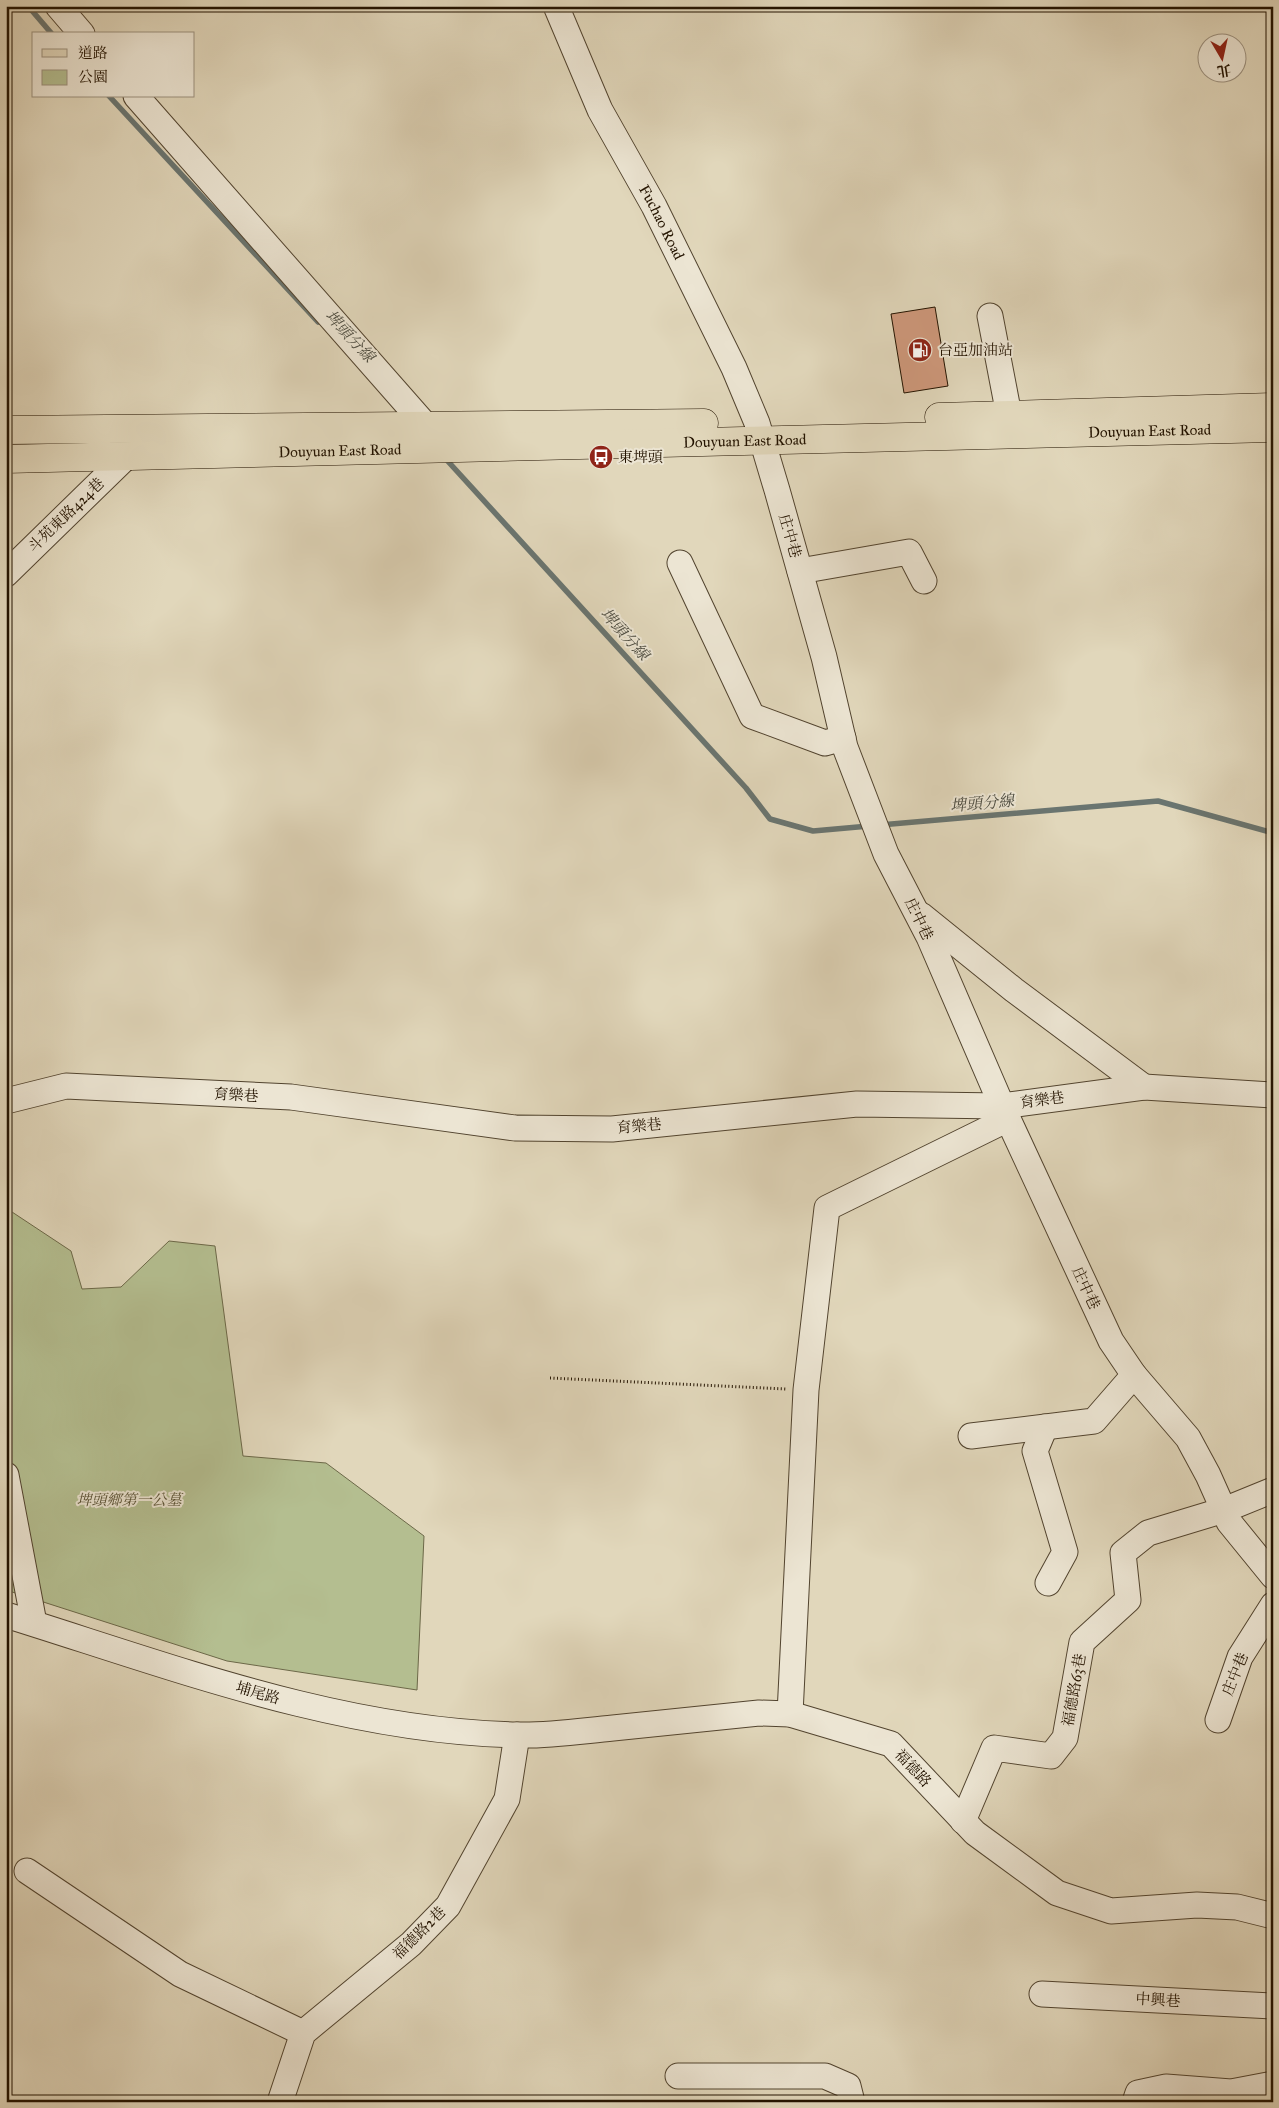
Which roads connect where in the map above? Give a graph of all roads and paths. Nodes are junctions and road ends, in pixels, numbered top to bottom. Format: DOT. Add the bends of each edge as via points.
graph roads {
  1 [pos="58,6"];
  2 [pos="556,6"];
  3 [pos="80,32"];
  4 [pos="138,98"];
  5 [pos="990,316"];
  6 [pos="1273,407"];
  7 [pos="1009,415"];
  8 [pos="422,425"];
  9 [pos="982,426"];
  10 [pos="1273,428"];
  11 [pos="6,430"];
  12 [pos="760,432"];
  13 [pos="446,448"];
  14 [pos="126,457"];
  15 [pos="6,459"];
  16 [pos="680,563"];
  17 [pos="800,571"];
  18 [pos="6,574"];
  19 [pos="924,581"];
  20 [pos="843,738"];
  21 [pos="915,910"];
  22 [pos="1144,1087"];
  23 [pos="1273,1095"];
  24 [pos="6,1101"];
  25 [pos="1005,1112"];
  26 [pos="1134,1375"];
  27 [pos="550,1378"];
  28 [pos="806,1390"];
  29 [pos="1045,1427"];
  30 [pos="971,1436"];
  31 [pos="6,1475"];
  32 [pos="1273,1490"];
  33 [pos="1224,1510"];
  34 [pos="1273,1576"];
  35 [pos="1048,1583"];
  36 [pos="1273,1605"];
  37 [pos="6,1615"];
  38 [pos="34,1624"];
  39 [pos="790,1714"];
  40 [pos="1218,1720"];
  41 [pos="517,1735"];
  42 [pos="964,1821"];
  43 [pos="27,1871"];
  44 [pos="1273,1916"];
  45 [pos="1042,1994"];
  46 [pos="1273,2006"];
  47 [pos="303,2034"];
  48 [pos="678,2076"];
  49 [pos="1273,2084"];
  50 [pos="280,2102"];
  51 [pos="852,2102"];
  52 [pos="1135,2102"];
  1 -- 3 [label="street"];
  2 -- 12 [label="street, Fuchao Road" via="600,110 654,206 734,368"];
  4 -- 8 [label="street"];
  5 -- 7 [label="street"];
  6 -- 7 [label="main road, Douyuan East Road"];
  7 -- 9 [label="main road, Douyuan East Road"];
  8 -- 11 [label="main road, Douyuan East Road"];
  8 -- 12 [label="main road, Douyuan East Road"];
  8 -- 13 [label="street"];
  9 -- 10 [label="main road, Douyuan East Road"];
  9 -- 12 [label="main road, Douyuan East Road"];
  12 -- 13 [label="main road, Douyuan East Road"];
  12 -- 17 [label="street, 庄中巷"];
  13 -- 14 [label="main road, Douyuan East Road"];
  14 -- 15 [label="main road, Douyuan East Road"];
  14 -- 18 [label="street, 斗苑東路424巷"];
  16 -- 20 [label="street" via="752,716 825,743"];
  17 -- 19 [label="street" via="909,552"];
  17 -- 20 [label="street, 庄中巷"];
  20 -- 21 [label="street, 庄中巷" via="886,854"];
  21 -- 22 [label="street" via="1014,990"];
  21 -- 25 [label="street, 庄中巷"];
  22 -- 23 [label="street, 育樂巷"];
  22 -- 25 [label="street, 育樂巷"];
  24 -- 25 [label="street, 育樂巷" via="66,1086 291,1098 515,1128 612,1128 856,1104"];
  25 -- 26 [label="street, 庄中巷" via="1111,1341"];
  25 -- 28 [label="street" via="827,1208"];
  26 -- 29 [label="street" via="1094,1421"];
  26 -- 33 [label="street, 庄中巷" via="1188,1438"];
  27 -- 28 [label="path"];
  28 -- 39 [label="street"];
  29 -- 30 [label="street"];
  29 -- 35 [label="street" via="1034,1451 1064,1552"];
  31 -- 38 [label="street"];
  32 -- 33 [label="street"];
  33 -- 34 [label="street, 庄中巷" via="1229,1522"];
  33 -- 42 [label="street, 福德路63巷" via="1148,1532 1123,1553 1128,1600 1082,1642 1065,1738 1051,1756 994,1748"];
  36 -- 40 [label="street, 庄中巷" via="1240,1657"];
  37 -- 38 [label="street, 埔尾路"];
  38 -- 41 [label="street, 埔尾路" via="310,1708 410,1726"];
  39 -- 41 [label="street, 福德路" via="759,1713"];
  39 -- 42 [label="street, 福德路" via="891,1744"];
  41 -- 47 [label="street, 福德路2巷" via="507,1799 448,1906 411,1944"];
  42 -- 44 [label="street, 福德路" via="975,1833 1057,1893 1111,1911 1197,1905 1237,1907"];
  43 -- 47 [label="street" via="180,1974"];
  45 -- 46 [label="street, 中興巷"];
  47 -- 50 [label="street"];
  48 -- 51 [label="street" via="825,2076 848,2086"];
  49 -- 52 [label="street" via="1231,2092 1166,2088 1138,2093"];
}
